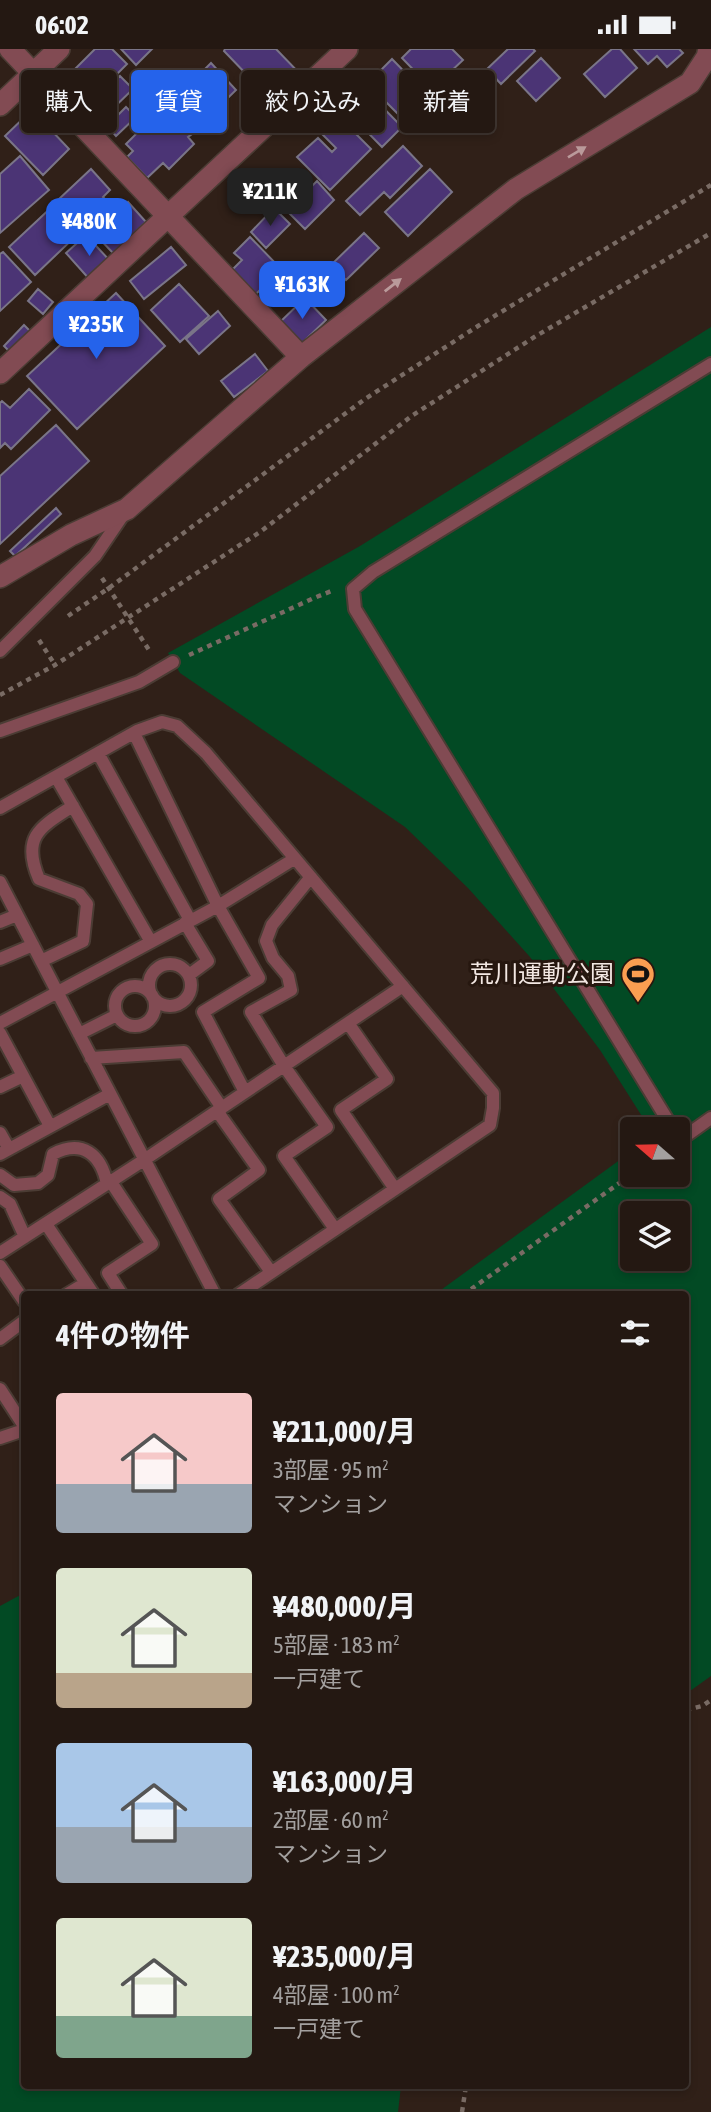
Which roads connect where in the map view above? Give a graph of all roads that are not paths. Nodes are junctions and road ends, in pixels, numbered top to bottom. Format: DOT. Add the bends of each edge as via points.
graph roads {
  1 [pos="10,49"];
  2 [pos="60,49"];
  3 [pos="348,49"];
  4 [pos="709,49"];
  5 [pos="29,70"];
  6 [pos="37,70"];
  7 [pos="21,85"];
  8 [pos="0,105"];
  9 [pos="90,133"];
  10 [pos="169,216"];
  11 [pos="301,357"];
  12 [pos="711,364"];
  13 [pos="0,373"];
  14 [pos="127,509"];
  15 [pos="0,577"];
  16 [pos="0,651"];
  17 [pos="173,662"];
  18 [pos="0,731"];
  19 [pos="134,733"];
  20 [pos="98,753"];
  21 [pos="56,776"];
  22 [pos="73,806"];
  23 [pos="0,809"];
  24 [pos="294,859"];
  25 [pos="310,878"];
  26 [pos="1,886"];
  27 [pos="218,906"];
  28 [pos="17,915"];
  29 [pos="0,922"];
  30 [pos="188,922"];
  31 [pos="151,942"];
  32 [pos="33,945"];
  33 [pos="0,959"];
  34 [pos="41,961"];
  35 [pos="189,975"];
  36 [pos="403,986"];
  37 [pos="57,992"];
  38 [pos="117,1016"];
  39 [pos="0,1023"];
  40 [pos="348,1023"];
  41 [pos="0,1033"];
  42 [pos="79,1034"];
  43 [pos="92,1058"];
  44 [pos="284,1066"];
  45 [pos="23,1076"];
  46 [pos="0,1087"];
  47 [pos="245,1092"];
  48 [pos="110,1094"];
  49 [pos="220,1109"];
  50 [pos="666,1117"];
  51 [pos="711,1118"];
  52 [pos="50,1126"];
  53 [pos="0,1133"];
  54 [pos="690,1133"];
  55 [pos="5,1151"];
  56 [pos="144,1160"];
  57 [pos="0,1175"];
  58 [pos="109,1183"];
  59 [pos="395,1189"];
  60 [pos="0,1196"];
  61 [pos="46,1224"];
  62 [pos="335,1230"];
  63 [pos="25,1237"];
  64 [pos="0,1253"];
  65 [pos="0,1266"];
  66 [pos="271,1272"];
  67 [pos="86,1283"];
  68 [pos="73,1291"];
  69 [pos="91,1291"];
  70 [pos="119,1291"];
  71 [pos="213,1291"];
  72 [pos="244,1291"];
  73 [pos="21,1297"];
  74 [pos="21,1323"];
  75 [pos="0,1339"];
  76 [pos="0,1389"];
  77 [pos="21,1423"];
  78 [pos="21,1429"];
  79 [pos="0,1438"];
  1 -- 5 [label="street"];
  2 -- 6 [label="street"];
  3 -- 10 [label="street"];
  11 -- 4 [label="street, one-way" via="516,189 690,83"];
  7 -- 8 [label="street"];
  9 -- 10 [label="street"];
  10 -- 11 [label="street"];
  10 -- 13 [label="street"];
  11 -- 14 [label="street"];
  12 -- 50 [label="lane" via="373,572 353,589 355,609"];
  14 -- 15 [label="street" via="71,535"];
  14 -- 16 [label="lane" via="95,556"];
  17 -- 18 [label="lane" via="139,682"];
  19 -- 20 [label="lane"];
  19 -- 24 [label="lane" via="162,722 177,726 206,753"];
  19 -- 27 [label="lane"];
  20 -- 21 [label="lane"];
  20 -- 30 [label="lane"];
  21 -- 22 [label="lane"];
  21 -- 23 [label="lane"];
  22 -- 31 [label="lane"];
  22 -- 34 [label="lane" via="42,825 31,848 32,862 39,879 79,894 87,904 83,941"];
  24 -- 25 [label="lane"];
  24 -- 27 [label="lane"];
  25 -- 36 [label="lane"];
  25 -- 44 [label="lane" via="272,925 266,941 291,989 251,1012"];
  26 -- 28 [label="lane"];
  27 -- 30 [label="lane"];
  27 -- 47 [label="lane" via="259,978 203,1012"];
  28 -- 29 [label="lane"];
  28 -- 32 [label="lane"];
  30 -- 31 [label="lane"];
  30 -- 35 [label="lane" via="208,961"];
  31 -- 37 [label="lane"];
  32 -- 33 [label="lane"];
  32 -- 34 [label="lane"];
  34 -- 37 [label="lane"];
  36 -- 40 [label="lane"];
  36 -- 59 [label="lane" via="493,1093 494,1108 491,1125"];
  37 -- 39 [label="lane"];
  37 -- 42 [label="lane"];
  38 -- 42 [label="lane"];
  40 -- 44 [label="lane"];
  40 -- 59 [label="lane" via="387,1079 341,1110"];
  41 -- 45 [label="lane"];
  42 -- 43 [label="lane"];
  43 -- 48 [label="lane"];
  43 -- 49 [label="lane" via="184,1052"];
  44 -- 47 [label="lane"];
  44 -- 62 [label="lane" via="327,1127 284,1156"];
  45 -- 46 [label="lane"];
  45 -- 52 [label="lane"];
  47 -- 49 [label="lane"];
  48 -- 52 [label="lane"];
  48 -- 56 [label="lane"];
  49 -- 56 [label="lane"];
  49 -- 66 [label="lane" via="259,1170 219,1199"];
  51 -- 54 [label="lane"];
  52 -- 55 [label="lane"];
  53 -- 55 [label="lane"];
  56 -- 58 [label="lane"];
  56 -- 71 [label="lane"];
  57 -- 58 [label="lane" via="14,1185 38,1183 48,1175 53,1154 74,1146 96,1157"];
  58 -- 61 [label="lane"];
  58 -- 70 [label="lane" via="152,1244 108,1273"];
  59 -- 62 [label="lane"];
  60 -- 63 [label="lane" via="10,1204"];
  61 -- 63 [label="lane"];
  61 -- 67 [label="lane"];
  62 -- 66 [label="lane"];
  63 -- 64 [label="lane"];
  65 -- 73 [label="lane"];
  66 -- 72 [label="lane"];
  67 -- 68 [label="lane"];
  67 -- 69 [label="lane"];
  74 -- 75 [label="lane"];
  76 -- 77 [label="lane"];
  78 -- 79 [label="lane"];
}
